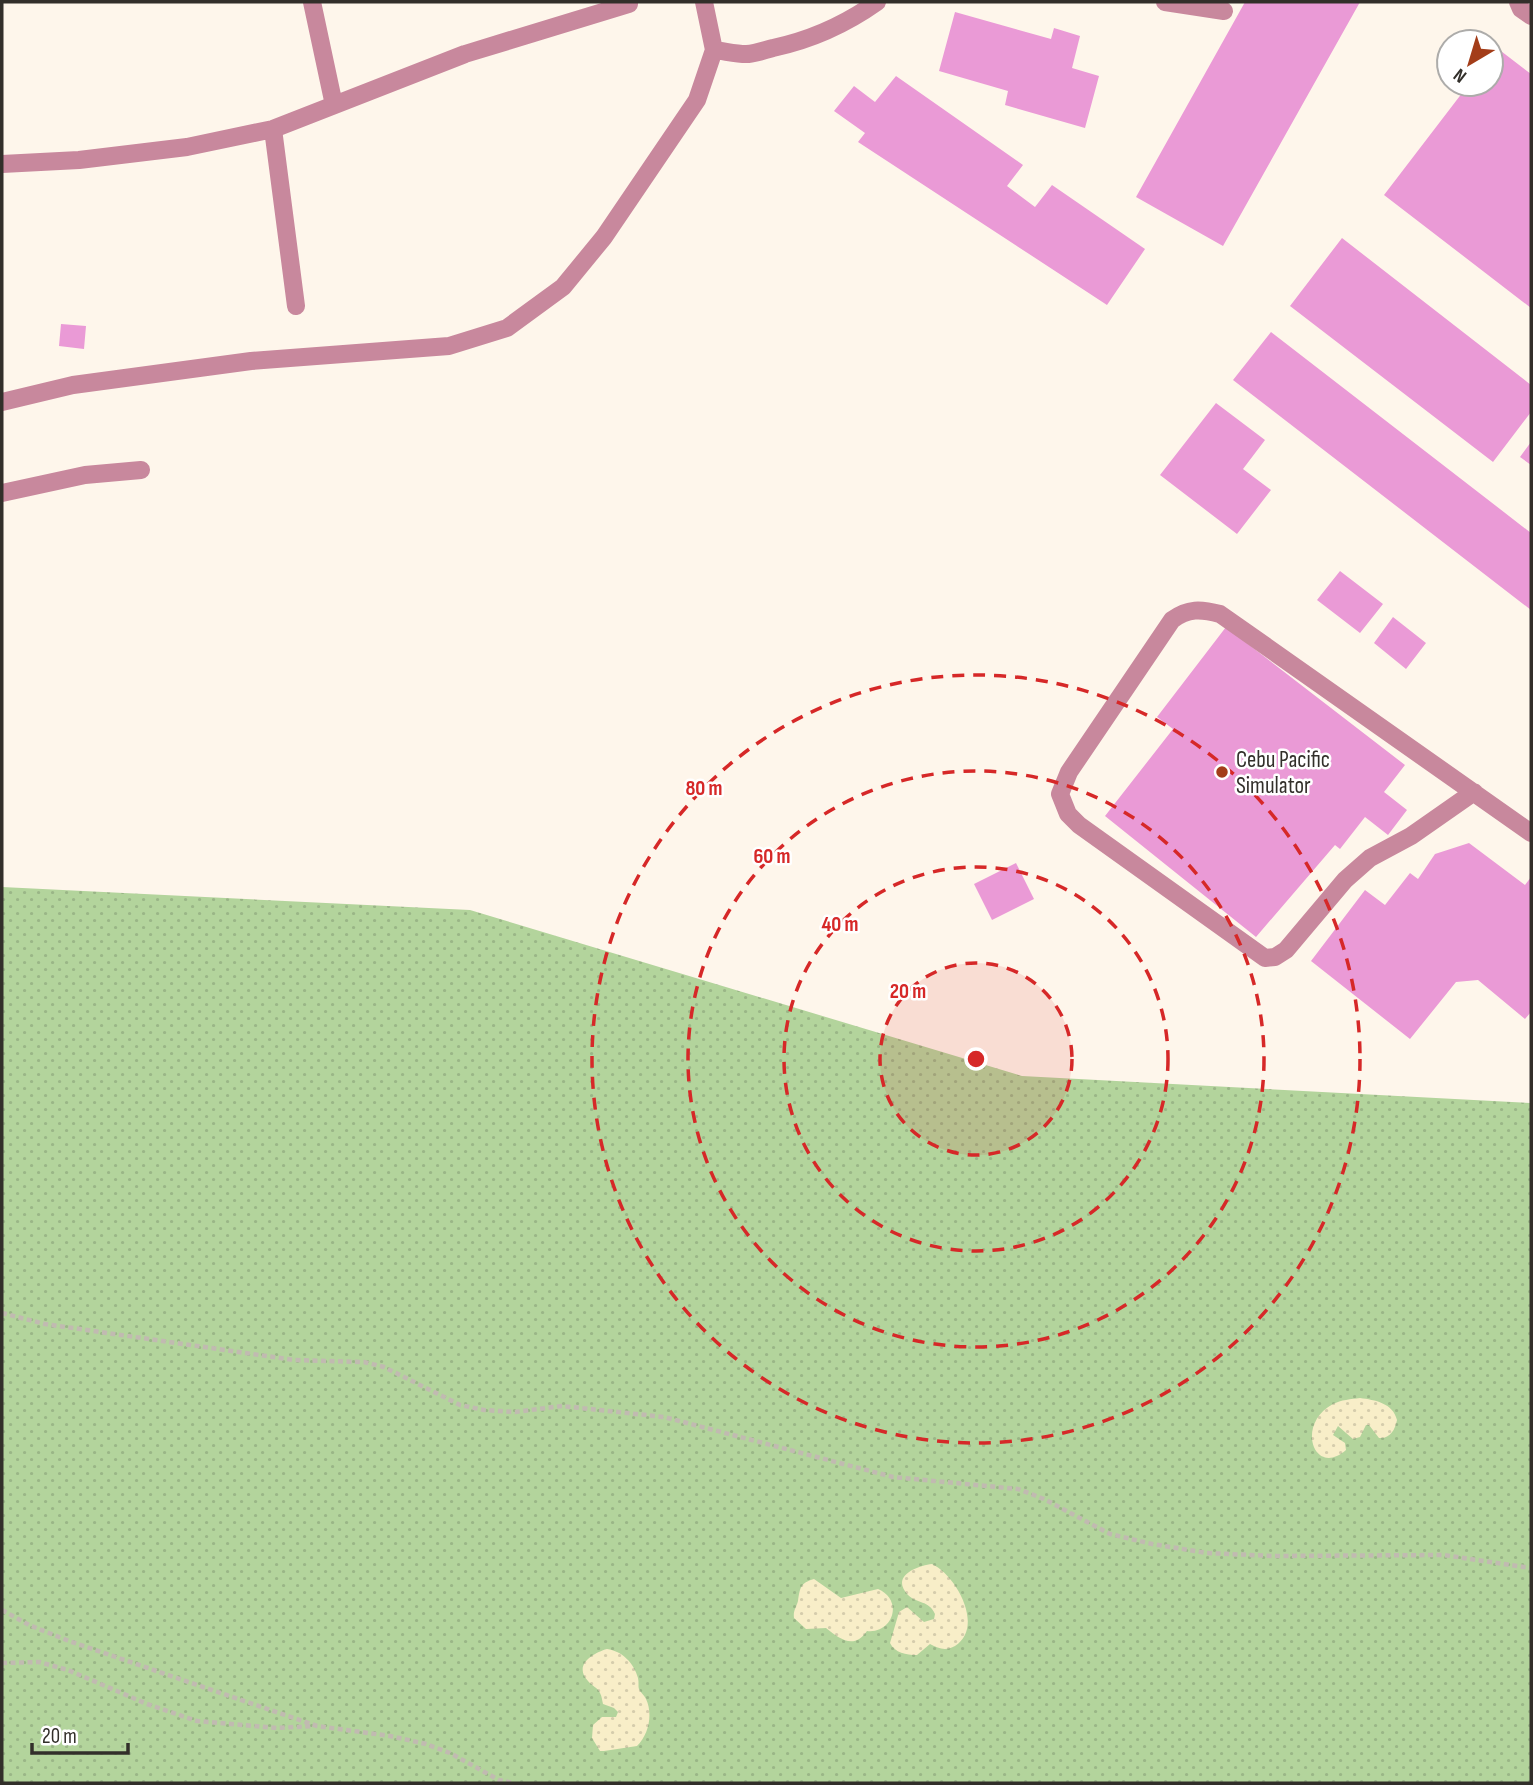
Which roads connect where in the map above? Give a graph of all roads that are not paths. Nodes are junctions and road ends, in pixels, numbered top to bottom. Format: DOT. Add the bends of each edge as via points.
graph roads {
  1 [pos="312,2"];
  2 [pos="704,2"];
  3 [pos="877,2"];
  4 [pos="1166,2"];
  5 [pos="1518,2"];
  6 [pos="629,4"];
  7 [pos="1224,11"];
  8 [pos="1531,16"];
  9 [pos="714,50"];
  10 [pos="334,105"];
  11 [pos="273,129"];
  12 [pos="2,164"];
  13 [pos="296,306"];
  14 [pos="2,402"];
  15 [pos="141,470"];
  16 [pos="2,493"];
  17 [pos="1474,792"];
  18 [pos="1531,833"];
  1 -- 10 [label="street"];
  2 -- 9 [label="street"];
  3 -- 9 [label="street" via="814,37 787,45 748,54"];
  4 -- 7 [label="street"];
  5 -- 8 [label="street"];
  6 -- 10 [label="street" via="465,54"];
  9 -- 14 [label="street" via="696,100 604,237 563,287 507,328 449,346 251,361 73,385"];
  10 -- 11 [label="street"];
  11 -- 12 [label="street" via="160,150"];
  11 -- 13 [label="street"];
  15 -- 16 [label="street" via="85,475"];
  17 -- 17 [label="street" via="1370,858 1345,880 1286,950 1265,958 1079,825 1060,794 1069,772 1172,620 1200,609 1220,614"];
  17 -- 18 [label="street"];
}
